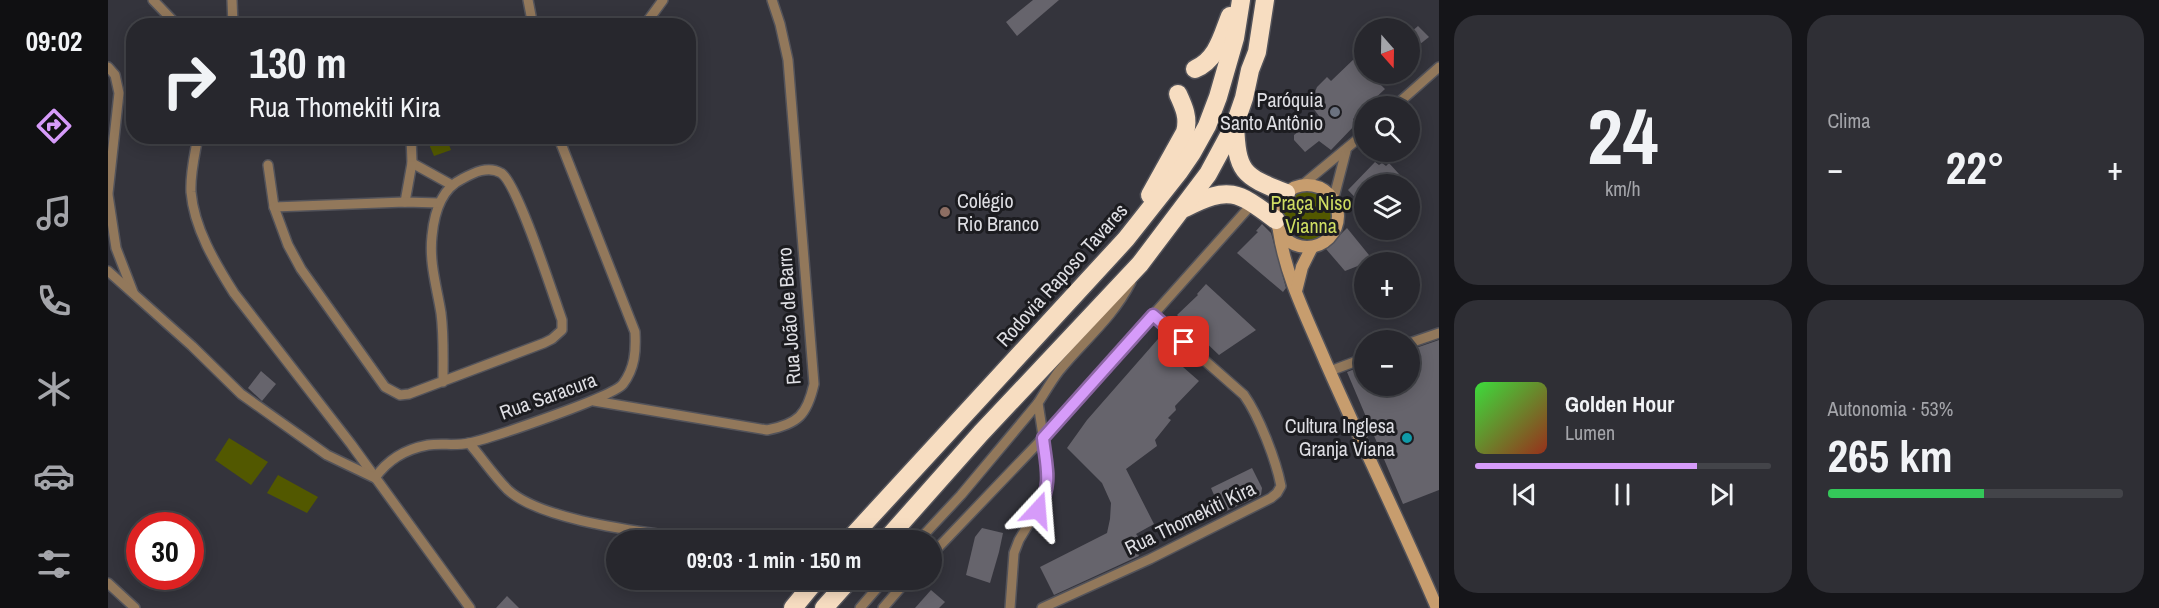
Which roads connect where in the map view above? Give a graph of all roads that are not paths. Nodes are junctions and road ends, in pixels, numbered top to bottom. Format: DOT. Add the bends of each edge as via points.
graph roads {
  1 [pos="153,0"];
  2 [pos="232,0"];
  3 [pos="528,0"];
  4 [pos="663,0"];
  5 [pos="772,0"];
  6 [pos="1236,0"];
  7 [pos="1241,0"];
  8 [pos="1265,0"];
  9 [pos="170,18"];
  10 [pos="233,18"];
  11 [pos="531,18"];
  12 [pos="650,18"];
  13 [pos="108,67"];
  14 [pos="1439,67"];
  15 [pos="1195,69"];
  16 [pos="1178,94"];
  17 [pos="1406,96"];
  18 [pos="1235,124"];
  19 [pos="1354,143"];
  20 [pos="197,144"];
  21 [pos="411,144"];
  22 [pos="562,144"];
  23 [pos="1346,151"];
  24 [pos="412,163"];
  25 [pos="268,165"];
  26 [pos="450,184"];
  27 [pos="1294,189"];
  28 [pos="108,194"];
  29 [pos="1333,201"];
  30 [pos="405,202"];
  31 [pos="439,203"];
  32 [pos="1253,203"];
  33 [pos="274,207"];
  34 [pos="1183,208"];
  35 [pos="1277,225"];
  36 [pos="1126,239"];
  37 [pos="1312,247"];
  38 [pos="1140,264"];
  39 [pos="108,271"];
  40 [pos="1296,292"];
  41 [pos="134,295"];
  42 [pos="1153,315"];
  43 [pos="1439,333"];
  44 [pos="1420,340"];
  45 [pos="1354,362"];
  46 [pos="1330,371"];
  47 [pos="443,382"];
  48 [pos="594,401"];
  49 [pos="1038,402"];
  50 [pos="1043,438"];
  51 [pos="470,443"];
  52 [pos="375,478"];
  53 [pos="627,530"];
  54 [pos="858,530"];
  55 [pos="895,530"];
  56 [pos="928,530"];
  57 [pos="942,541"];
  58 [pos="108,583"];
  59 [pos="808,590"];
  60 [pos="840,590"];
  61 [pos="876,590"];
  62 [pos="899,590"];
  63 [pos="135,608"];
  64 [pos="470,608"];
  65 [pos="793,608"];
  66 [pos="824,608"];
  67 [pos="860,608"];
  68 [pos="883,608"];
  69 [pos="1010,608"];
  70 [pos="1042,608"];
  71 [pos="1437,608"];
  1 -- 9 [label="street"];
  2 -- 10 [label="street"];
  3 -- 11 [label="street"];
  4 -- 12 [label="street"];
  5 -- 48 [label="street, Rua João de Barro" via="788,60 814,384 809,403 800,416 785,426 767,430"];
  6 -- 15 [label="highway" via="1217,50 1207,63"];
  7 -- 36 [label="highway, Rodovia Raposo Tavares" via="1227,67 1206,126 1179,172"];
  8 -- 18 [label="highway" via="1257,52"];
  13 -- 28 [label="street" via="115,75 119,93"];
  14 -- 17 [label="street"];
  16 -- 36 [label="highway" via="1186,115 1185,132"];
  18 -- 27 [label="highway" via="1238,157 1247,174 1260,183"];
  18 -- 34 [label="highway" via="1208,174"];
  19 -- 23 [label="street"];
  20 -- 52 [label="street" via="191,191 196,218 211,252 234,293"];
  21 -- 24 [label="street"];
  22 -- 48 [label="street, Rua Saracura" via="635,332 632,369 621,386"];
  23 -- 27 [label="street"];
  23 -- 29 [label="street"];
  24 -- 26 [label="street"];
  24 -- 30 [label="street"];
  25 -- 33 [label="street"];
  26 -- 31 [label="street"];
  26 -- 47 [label="street" via="484,170 506,177 535,245 562,320 562,330 544,343"];
  27 -- 29 [label="main road" via="1319,188"];
  27 -- 35 [label="main road" via="1278,203"];
  28 -- 41 [label="street" via="116,248"];
  29 -- 37 [label="main road" via="1338,219 1335,229 1329,238"];
  30 -- 31 [label="street"];
  30 -- 33 [label="street"];
  31 -- 47 [label="street" via="432,237 432,266 441,313"];
  32 -- 34 [label="highway" via="1224,193"];
  32 -- 35 [label="highway"];
  32 -- 42 [label="street"];
  33 -- 47 [label="street" via="301,269 385,387 393,393 410,394"];
  34 -- 38 [label="highway"];
  35 -- 37 [label="main road" via="1292,244"];
  35 -- 40 [label="main road"];
  36 -- 54 [label="highway, Rodovia Raposo Tavares"];
  37 -- 40 [label="main road"];
  38 -- 49 [label="street" via="1122,299 1059,370"];
  38 -- 55 [label="highway"];
  39 -- 41 [label="street"];
  40 -- 46 [label="main road"];
  41 -- 52 [label="street" via="241,394 327,455"];
  42 -- 50 [label="street"];
  42 -- 70 [label="street, Rua Thomekiti Kira" via="1253,407 1281,486 1271,498"];
  43 -- 44 [label="street"];
  45 -- 46 [label="street"];
  46 -- 71 [label="main road"];
  48 -- 51 [label="street, Rua Saracura"];
  49 -- 50 [label="street"];
  49 -- 56 [label="street"];
  50 -- 57 [label="street"];
  50 -- 69 [label="street" via="1047,486 1014,553"];
  51 -- 52 [label="street, Rua Saracura" via="428,445 397,455"];
  51 -- 53 [label="street" via="508,490 528,504"];
  52 -- 64 [label="street"];
  58 -- 63 [label="street"];
  59 -- 65 [label="highway"];
  60 -- 66 [label="highway"];
  61 -- 67 [label="street"];
  62 -- 68 [label="street"];
}
